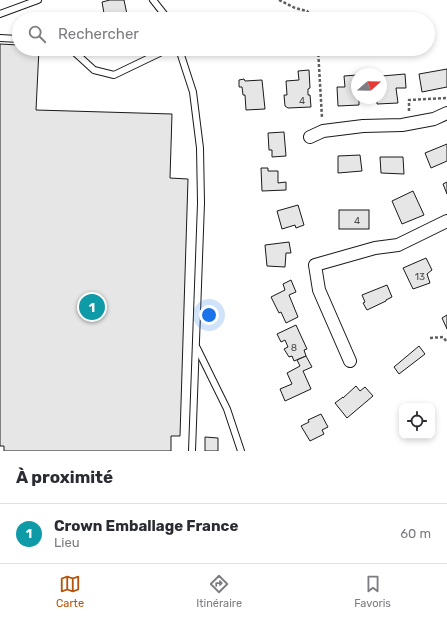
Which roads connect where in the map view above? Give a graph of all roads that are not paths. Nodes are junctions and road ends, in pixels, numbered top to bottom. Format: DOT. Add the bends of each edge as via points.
graph roads {
  1 [pos="38,0"];
  2 [pos="154,0"];
  3 [pos="163,12"];
  4 [pos="0,14"];
  5 [pos="0,38"];
  6 [pos="12,39"];
  7 [pos="79,56"];
  8 [pos="153,56"];
  9 [pos="181,56"];
  10 [pos="447,113"];
  11 [pos="310,137"];
  12 [pos="447,222"];
  13 [pos="196,347"];
  14 [pos="350,361"];
  15 [pos="192,451"];
  16 [pos="241,451"];
  1 -- 4 [label="lane"];
  2 -- 3 [label="lane"];
  5 -- 6 [label="lane"];
  7 -- 8 [label="lane" via="94,70 114,75"];
  9 -- 13 [label="lane" via="193,92 200,148 201,203"];
  10 -- 11 [label="street" via="434,119 402,125 324,130"];
  12 -- 14 [label="street" via="398,245 376,248 314,265 319,290"];
  13 -- 15 [label="lane"];
  13 -- 16 [label="lane" via="227,409"];
}
